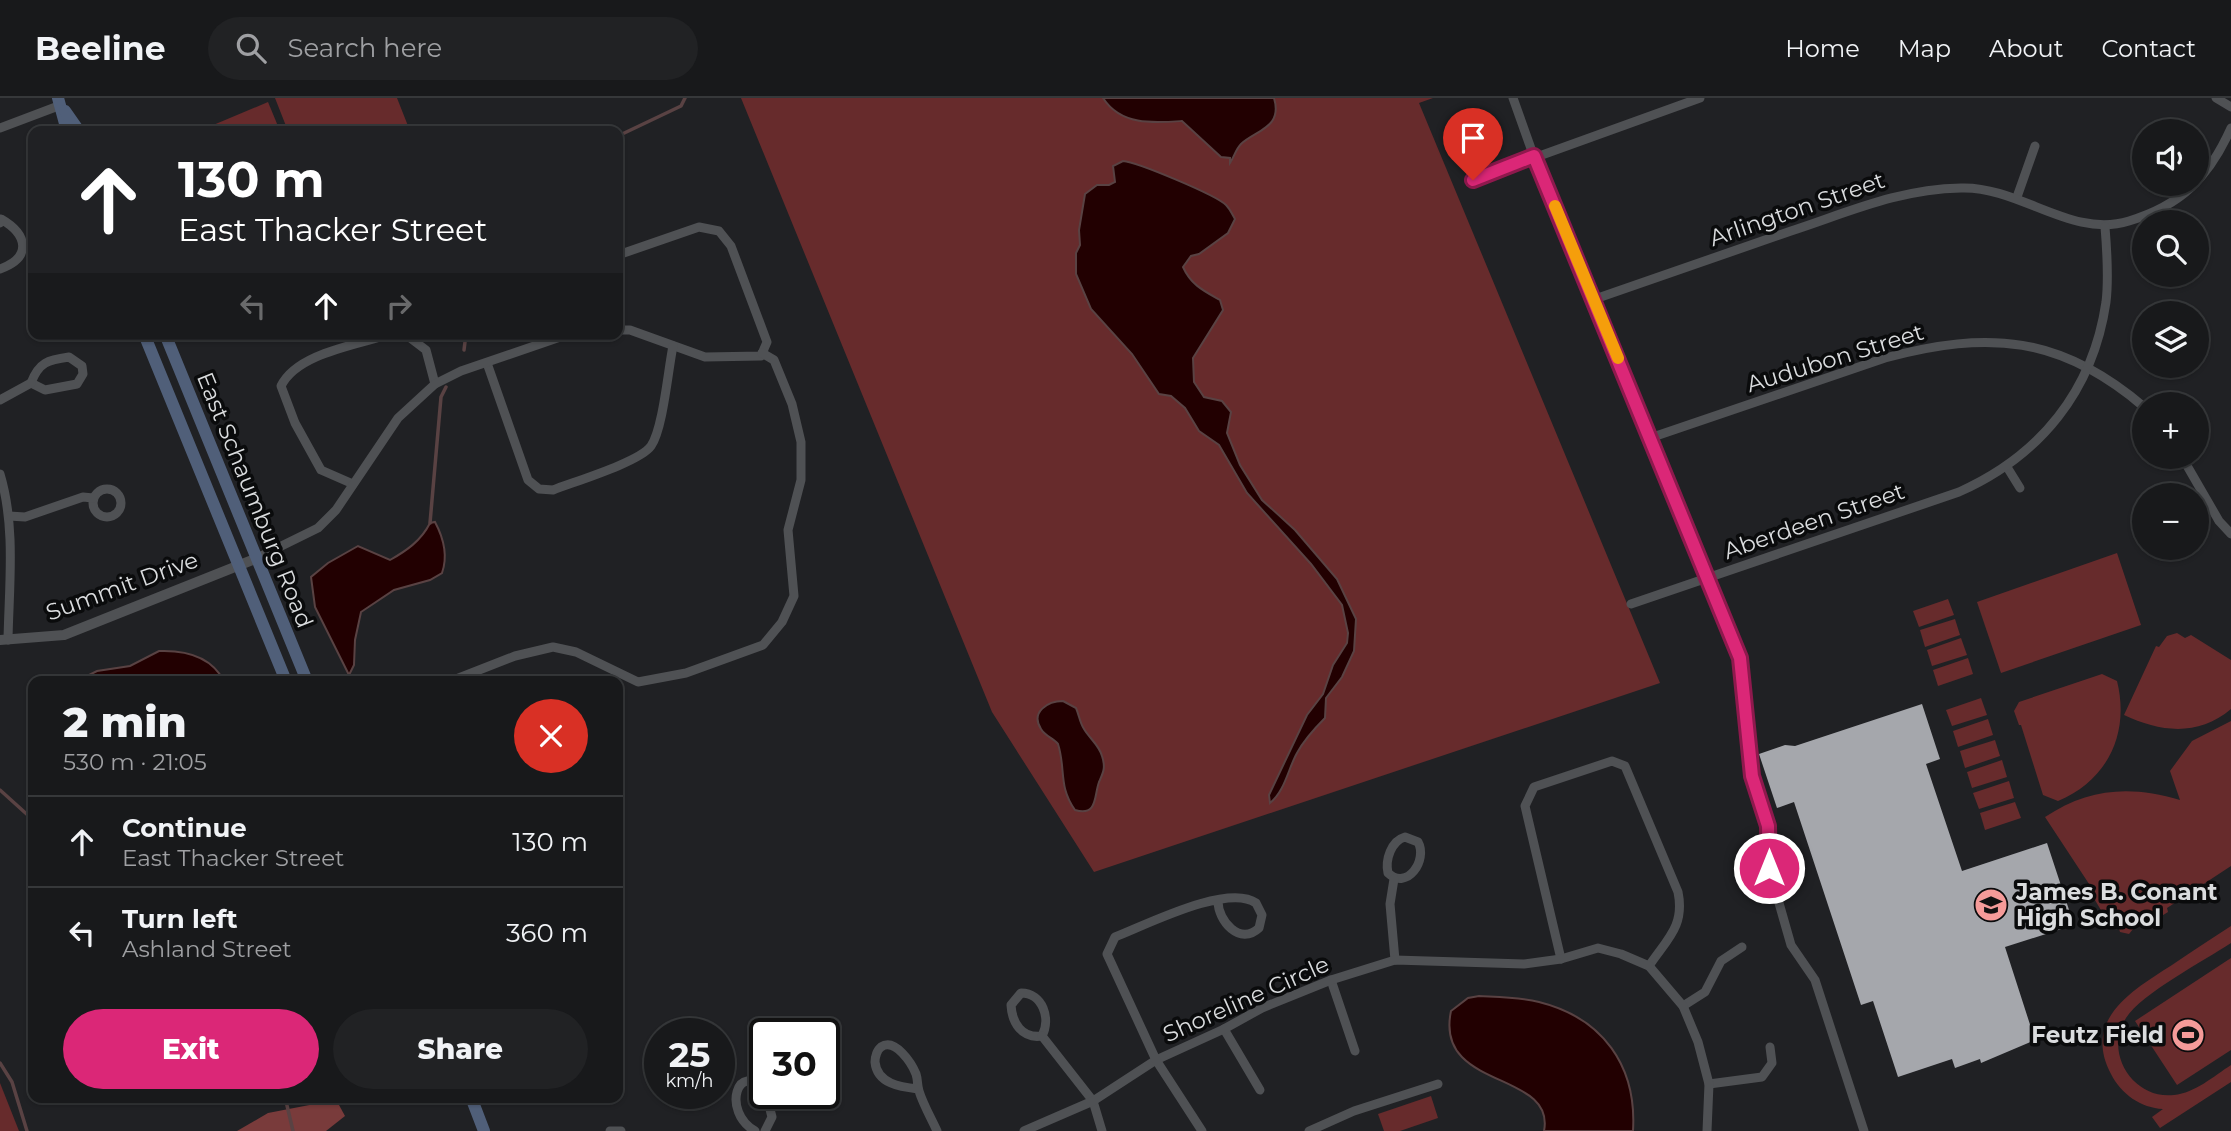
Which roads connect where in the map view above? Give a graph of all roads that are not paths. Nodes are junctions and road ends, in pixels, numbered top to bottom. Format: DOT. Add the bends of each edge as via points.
graph roads {
  1 [pos="1513,98"];
  2 [pos="1700,98"];
  3 [pos="2216,98"];
  4 [pos="60,101"];
  5 [pos="2231,107"];
  6 [pos="66,126"];
  7 [pos="76,126"];
  8 [pos="0,128"];
  9 [pos="2231,128"];
  10 [pos="2035,146"];
  11 [pos="1534,156"];
  12 [pos="1473,180"];
  13 [pos="2017,197"];
  14 [pos="0,212"];
  15 [pos="0,221"];
  16 [pos="2105,227"];
  17 [pos="623,253"];
  18 [pos="0,269"];
  19 [pos="1595,299"];
  20 [pos="623,330"];
  21 [pos="146,340"];
  22 [pos="167,340"];
  23 [pos="371,340"];
  24 [pos="413,340"];
  25 [pos="552,340"];
  26 [pos="673,346"];
  27 [pos="761,354"];
  28 [pos="487,363"];
  29 [pos="2087,366"];
  30 [pos="31,383"];
  31 [pos="435,384"];
  32 [pos="2132,397"];
  33 [pos="0,400"];
  34 [pos="1650,438"];
  35 [pos="2007,467"];
  36 [pos="2189,469"];
  37 [pos="0,474"];
  38 [pos="353,484"];
  39 [pos="2020,488"];
  40 [pos="93,498"];
  41 [pos="9,516"];
  42 [pos="2231,534"];
  43 [pos="255,559"];
  44 [pos="4,560"];
  45 [pos="237,566"];
  46 [pos="1707,577"];
  47 [pos="1631,604"];
  48 [pos="4,640"];
  49 [pos="284,676"];
  50 [pos="305,676"];
  51 [pos="464,676"];
  52 [pos="1394,879"];
  53 [pos="1218,901"];
  54 [pos="1742,947"];
  55 [pos="1561,959"];
  56 [pos="1395,960"];
  57 [pos="1649,966"];
  58 [pos="1331,980"];
  59 [pos="1683,1006"];
  60 [pos="1224,1030"];
  61 [pos="1042,1036"];
  62 [pos="1770,1047"];
  63 [pos="1355,1051"];
  64 [pos="1156,1060"];
  65 [pos="749,1081"];
  66 [pos="1438,1084"];
  67 [pos="1709,1084"];
  68 [pos="918,1089"];
  69 [pos="1260,1090"];
  70 [pos="1093,1101"];
  71 [pos="473,1103"];
  72 [pos="770,1109"];
  73 [pos="484,1131"];
  74 [pos="610,1131"];
  75 [pos="621,1131"];
  76 [pos="755,1131"];
  77 [pos="765,1131"];
  78 [pos="937,1131"];
  79 [pos="1024,1131"];
  80 [pos="1102,1131"];
  81 [pos="1202,1131"];
  82 [pos="1308,1131"];
  83 [pos="1707,1131"];
  84 [pos="1864,1131"];
  1 -- 11 [label="street"];
  2 -- 11 [label="street"];
  3 -- 5 [label="street"];
  4 -- 6 [label="main road"];
  4 -- 7 [label="main road"];
  4 -- 8 [label="street"];
  9 -- 16 [label="street, Arlington Street" via="2219,155 2179,199"];
  10 -- 13 [label="street"];
  11 -- 12 [label="street"];
  11 -- 19 [label="street"];
  13 -- 16 [label="street, Arlington Street" via="2058,217"];
  13 -- 19 [label="street, Arlington Street" via="1964,188 1905,192"];
  14 -- 15 [label="street"];
  15 -- 18 [label="street" via="19,232 23,241 21,253"];
  16 -- 29 [label="street, Aberdeen Street" via="2106,300"];
  17 -- 27 [label="street" via="699,228 719,231 731,246 767,342"];
  19 -- 34 [label="street"];
  20 -- 26 [label="street"];
  21 -- 45 [label="main road, East Schaumburg Road"];
  22 -- 43 [label="main road, East Schaumburg Road"];
  23 -- 38 [label="street" via="303,362 287,373 281,386 321,470"];
  24 -- 31 [label="street" via="426,350"];
  25 -- 28 [label="street"];
  26 -- 27 [label="street" via="705,357"];
  26 -- 28 [label="street" via="650,447 635,458 553,490 540,489 528,480"];
  27 -- 51 [label="street" via="774,359 801,442 801,480 788,530 794,596 782,622 763,645 686,673 638,682 576,652 553,647"];
  28 -- 31 [label="street"];
  29 -- 32 [label="street, Audubon Street"];
  29 -- 34 [label="street, Audubon Street" via="2042,349 2003,342 1925,347"];
  29 -- 35 [label="street, Aberdeen Street" via="2073,398 2042,438"];
  30 -- 30 [label="street" via="45,390 72,386 83,374 82,366 69,357 46,360"];
  30 -- 33 [label="street"];
  31 -- 38 [label="street" via="398,418"];
  34 -- 46 [label="street"];
  35 -- 39 [label="street"];
  35 -- 46 [label="street, Aberdeen Street" via="1959,492"];
  36 -- 42 [label="street"];
  37 -- 41 [label="street"];
  38 -- 43 [label="street" via="337,510 318,528"];
  40 -- 41 [label="street" via="83,497 25,517"];
  41 -- 44 [label="street"];
  43 -- 45 [label="street, Summit Drive"];
  43 -- 50 [label="main road, East Schaumburg Road"];
  44 -- 48 [label="street"];
  45 -- 48 [label="street, Summit Drive" via="64,635"];
  45 -- 49 [label="main road, East Schaumburg Road"];
  46 -- 47 [label="street, Aberdeen Street"];
  46 -- 84 [label="street" via="1740,658 1752,776 1768,826 1769,868 1791,945 1815,980"];
  52 -- 52 [label="street" via="1412,874 1421,859 1421,846 1411,838 1399,839 1387,859 1388,873"];
  52 -- 56 [label="street" via="1390,904"];
  53 -- 53 [label="street" via="1222,919 1237,933 1259,928 1261,910 1253,900 1237,896"];
  53 -- 64 [label="street" via="1115,937 1107,954"];
  54 -- 59 [label="street" via="1721,961 1705,992"];
  55 -- 56 [label="street, Shoreline Circle" via="1524,964"];
  55 -- 57 [label="street, Shoreline Circle" via="1598,948"];
  55 -- 57 [label="street" via="1525,806 1534,787 1612,761 1625,766 1678,892 1678,922"];
  56 -- 58 [label="street, Shoreline Circle"];
  57 -- 59 [label="street, Shoreline Circle"];
  58 -- 60 [label="street, Shoreline Circle" via="1262,1008"];
  58 -- 63 [label="street"];
  59 -- 67 [label="street, Shoreline Circle"];
  60 -- 64 [label="street, Shoreline Circle"];
  60 -- 69 [label="street"];
  61 -- 61 [label="street" via="1047,1022 1044,1010 1036,998 1021,993 1011,1005 1016,1024 1030,1036"];
  61 -- 70 [label="street"];
  62 -- 67 [label="street" via="1772,1063 1762,1077"];
  64 -- 70 [label="street, Shoreline Circle"];
  64 -- 81 [label="street"];
  65 -- 76 [label="street" via="739,1085 736,1107"];
  66 -- 82 [label="street"];
  67 -- 83 [label="street, Shoreline Circle"];
  68 -- 68 [label="street" via="911,1063 895,1048 882,1046 875,1063 886,1081"];
  68 -- 78 [label="street"];
  70 -- 79 [label="street, Shoreline Circle"];
  70 -- 80 [label="street"];
  71 -- 73 [label="main road"];
  72 -- 77 [label="street" via="772,1117"];
  74 -- 75 [label="street"];
}
